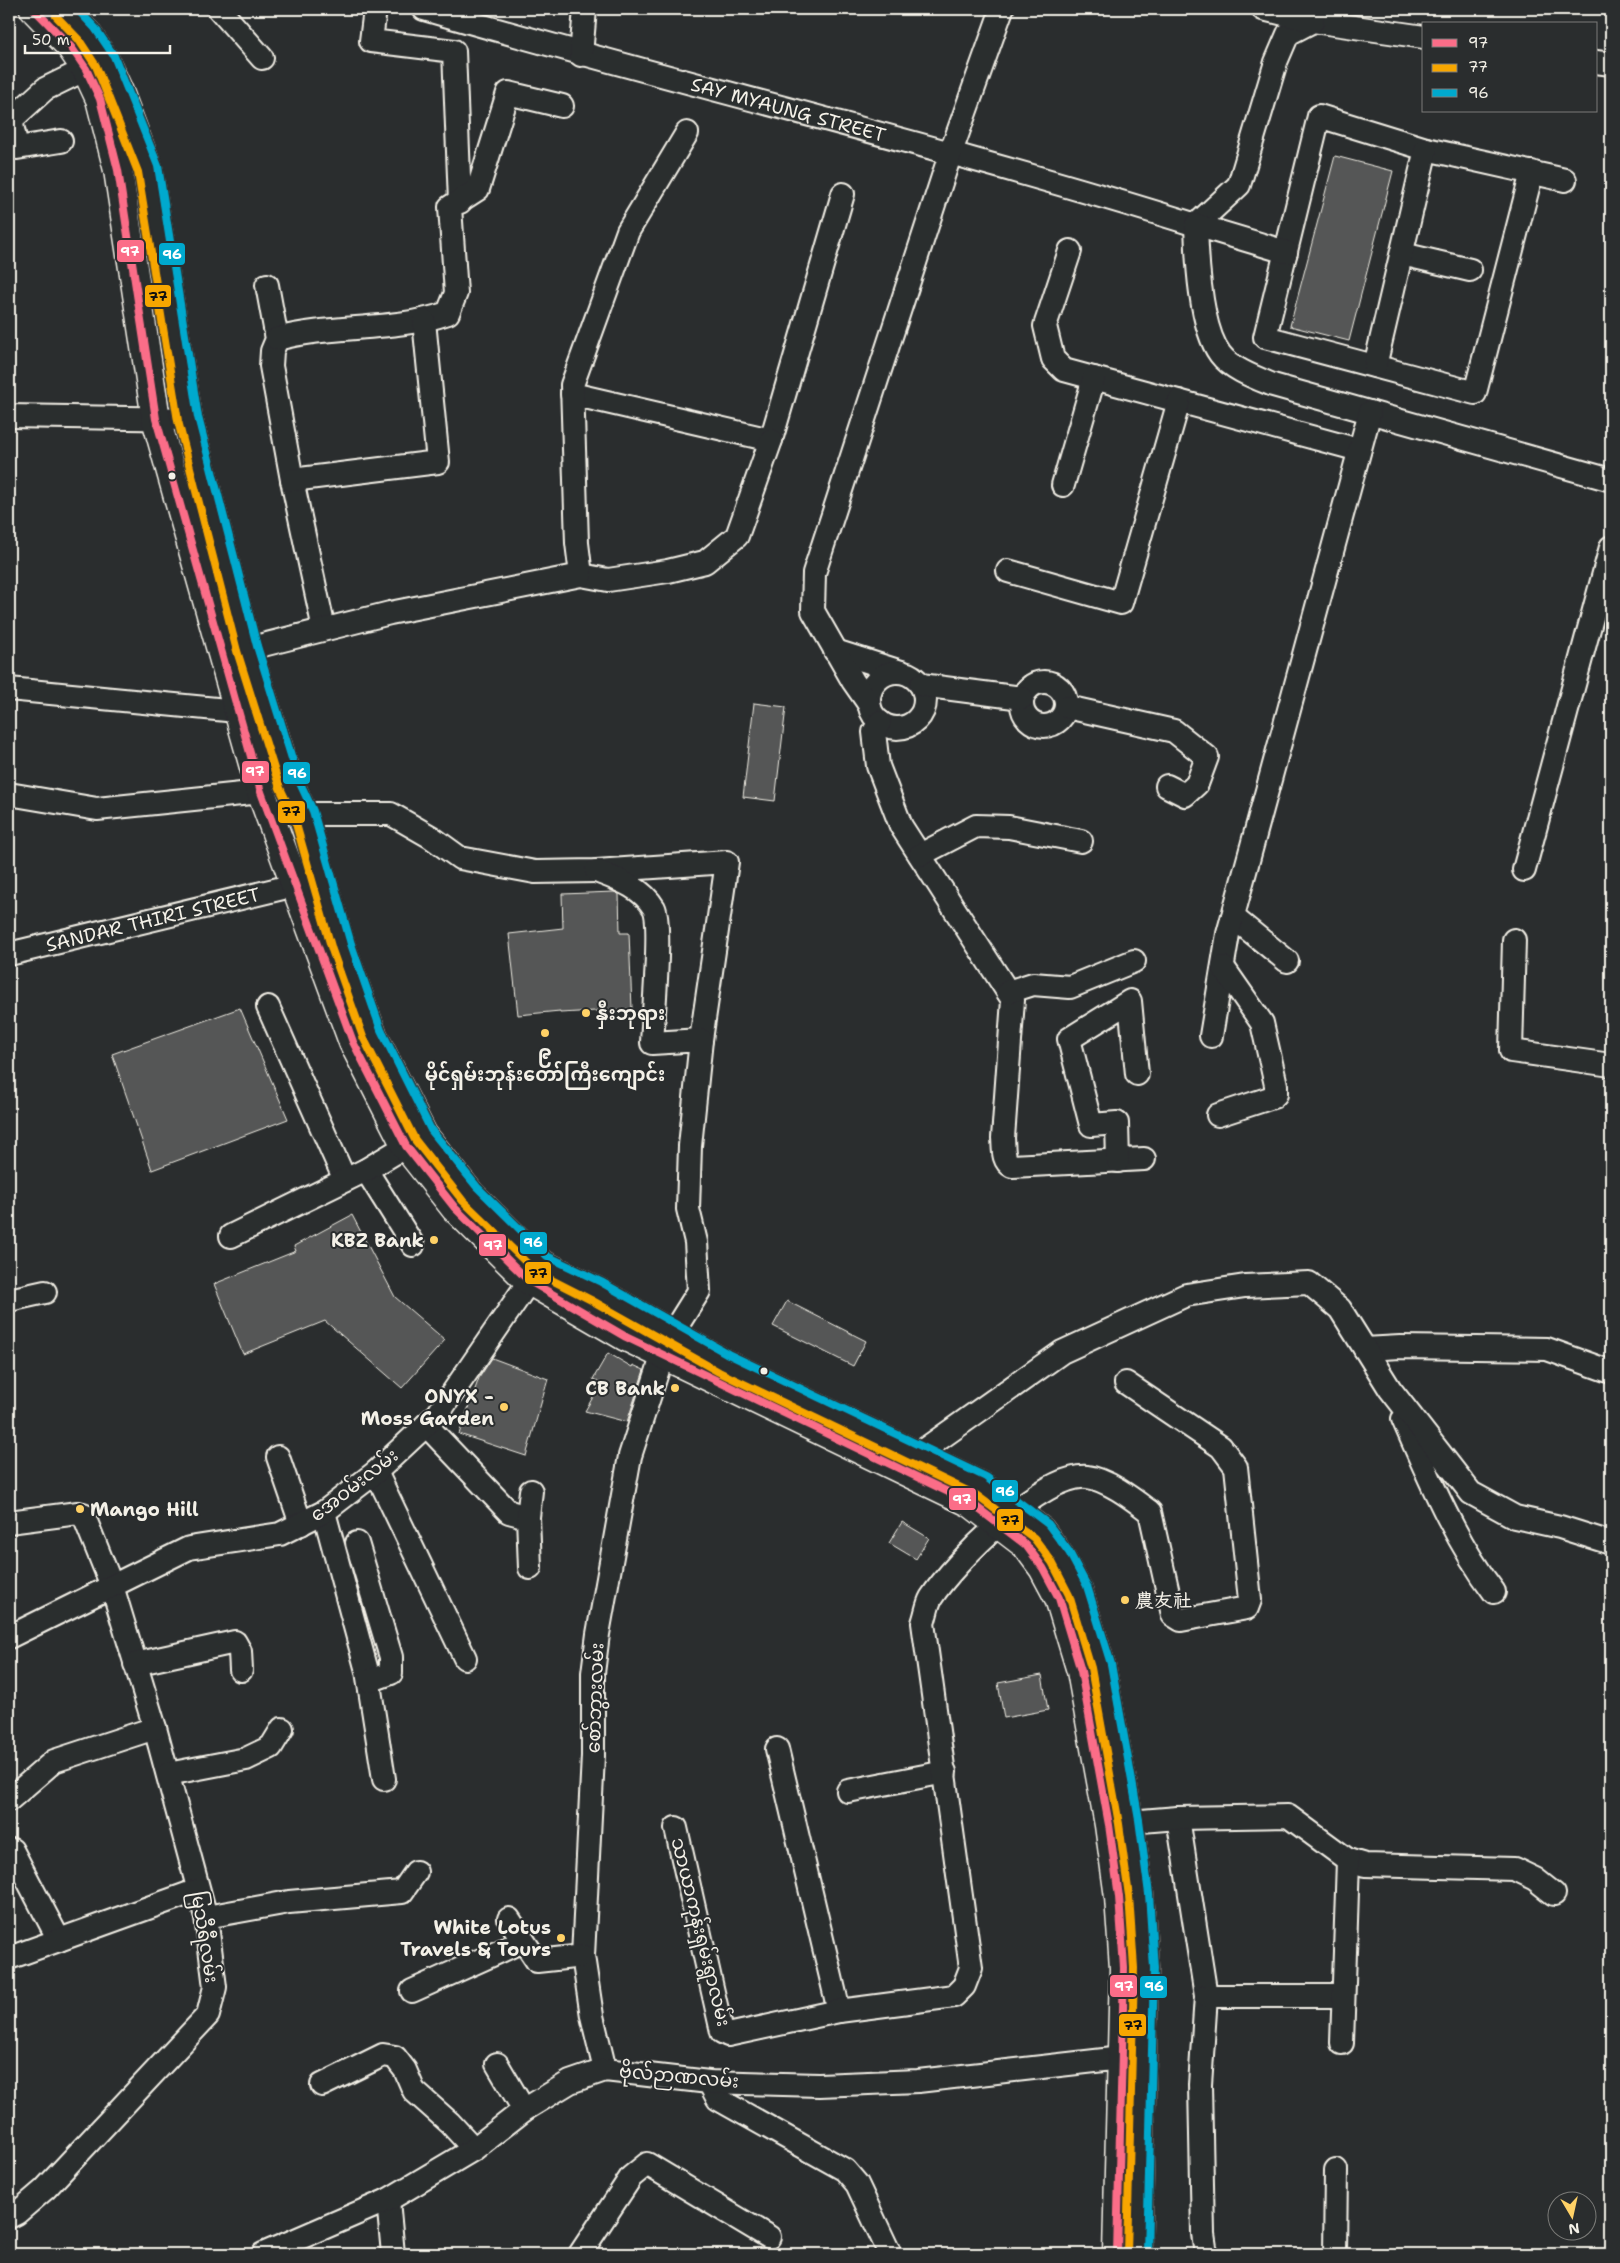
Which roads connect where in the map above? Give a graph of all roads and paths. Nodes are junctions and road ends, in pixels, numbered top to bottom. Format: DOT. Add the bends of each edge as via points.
graph roads {
  1 [pos="34,9"];
  2 [pos="63,9"];
  3 [pos="219,9"];
  4 [pos="375,9"];
  5 [pos="424,9"];
  6 [pos="585,9"];
  7 [pos="1002,9"];
  8 [pos="1263,9"];
  9 [pos="1313,21"];
  10 [pos="1422,37"];
  11 [pos="582,55"];
  12 [pos="262,58"];
  13 [pos="1598,62"];
  14 [pos="1611,64"];
  15 [pos="86,69"];
  16 [pos="562,106"];
  17 [pos="686,133"];
  18 [pos="61,141"];
  19 [pos="1426,149"];
  20 [pos="950,152"];
  21 [pos="1532,172"];
  22 [pos="1565,180"];
  23 [pos="843,194"];
  24 [pos="460,202"];
  25 [pos="1196,225"];
  26 [pos="1070,251"];
  27 [pos="1286,252"];
  28 [pos="1402,254"];
  29 [pos="1470,270"];
  30 [pos="267,285"];
  31 [pos="424,321"];
  32 [pos="277,340"];
  33 [pos="1375,366"];
  34 [pos="1094,378"];
  35 [pos="572,394"];
  36 [pos="1179,401"];
  37 [pos="1370,412"];
  38 [pos="9,416"];
  39 [pos="156,418"];
  40 [pos="188,419"];
  41 [pos="771,440"];
  42 [pos="1360,450"];
  43 [pos="292,480"];
  44 [pos="1611,480"];
  45 [pos="1063,486"];
  46 [pos="1611,547"];
  47 [pos="1008,571"];
  48 [pos="581,575"];
  49 [pos="324,629"];
  50 [pos="247,650"];
  51 [pos="836,651"];
  52 [pos="912,679"];
  53 [pos="9,689"];
  54 [pos="1022,698"];
  55 [pos="1067,706"];
  56 [pos="265,707"];
  57 [pos="238,711"];
  58 [pos="874,713"];
  59 [pos="1167,786"];
  60 [pos="261,792"];
  61 [pos="9,794"];
  62 [pos="303,814"];
  63 [pos="1081,841"];
  64 [pos="920,855"];
  65 [pos="1524,870"];
  66 [pos="596,871"];
  67 [pos="295,885"];
  68 [pos="1233,917"];
  69 [pos="1514,940"];
  70 [pos="9,954"];
  71 [pos="1134,961"];
  72 [pos="1286,961"];
  73 [pos="1223,967"];
  74 [pos="1008,992"];
  75 [pos="268,1007"];
  76 [pos="1211,1036"];
  77 [pos="701,1040"];
  78 [pos="1611,1065"];
  79 [pos="1137,1074"];
  80 [pos="1218,1115"];
  81 [pos="406,1146"];
  82 [pos="1144,1160"];
  83 [pos="1118,1161"];
  84 [pos="366,1170"];
  85 [pos="345,1180"];
  86 [pos="231,1236"];
  87 [pos="413,1245"];
  88 [pos="535,1272"];
  89 [pos="45,1292"];
  90 [pos="9,1300"];
  91 [pos="668,1344"];
  92 [pos="1365,1349"];
  93 [pos="1611,1372"];
  94 [pos="1126,1383"];
  95 [pos="1390,1389"];
  96 [pos="426,1425"];
  97 [pos="278,1457"];
  98 [pos="913,1463"];
  99 [pos="376,1472"];
  100 [pos="531,1491"];
  101 [pos="324,1512"];
  102 [pos="528,1516"];
  103 [pos="1007,1517"];
  104 [pos="9,1522"];
  105 [pos="302,1524"];
  106 [pos="357,1543"];
  107 [pos="1611,1543"];
  108 [pos="530,1568"];
  109 [pos="112,1586"];
  110 [pos="1494,1592"];
  111 [pos="9,1637"];
  112 [pos="466,1658"];
  113 [pos="135,1664"];
  114 [pos="241,1670"];
  115 [pos="369,1681"];
  116 [pos="155,1728"];
  117 [pos="282,1729"];
  118 [pos="777,1749"];
  119 [pos="945,1772"];
  120 [pos="168,1774"];
  121 [pos="384,1779"];
  122 [pos="848,1791"];
  123 [pos="9,1800"];
  124 [pos="1178,1818"];
  125 [pos="1129,1822"];
  126 [pos="676,1828"];
  127 [pos="12,1850"];
  128 [pos="1348,1860"];
  129 [pos="416,1872"];
  130 [pos="198,1890"];
  131 [pos="1554,1894"];
  132 [pos="206,1917"];
  133 [pos="509,1919"];
  134 [pos="59,1940"];
  135 [pos="523,1941"];
  136 [pos="583,1956"];
  137 [pos="9,1958"];
  138 [pos="412,1991"];
  139 [pos="1206,1996"];
  140 [pos="1343,1996"];
  141 [pos="839,2011"];
  142 [pos="1342,2043"];
  143 [pos="1132,2056"];
  144 [pos="497,2064"];
  145 [pos="605,2070"];
  146 [pos="709,2082"];
  147 [pos="322,2085"];
  148 [pos="524,2110"];
  149 [pos="474,2149"];
  150 [pos="1336,2170"];
  151 [pos="388,2200"];
  152 [pos="9,2217"];
  153 [pos="769,2237"];
  154 [pos="586,2252"];
  155 [pos="1122,2253"];
  156 [pos="263,2254"];
  157 [pos="393,2254"];
  158 [pos="890,2254"];
  159 [pos="1206,2254"];
  160 [pos="1335,2254"];
  1 -- 15 [label="highway" via="71,47"];
  2 -- 40 [label="highway" via="87,34 105,61 148,169"];
  3 -- 12 [label="street"];
  4 -- 24 [label="street" via="371,41 454,51"];
  5 -- 11 [label="street, SAY MYAUNG STREET"];
  6 -- 11 [label="street"];
  7 -- 20 [label="street"];
  8 -- 9 [label="street"];
  9 -- 10 [label="street"];
  9 -- 25 [label="street" via="1288,34 1276,62 1239,185"];
  11 -- 20 [label="street, SAY MYAUNG STREET"];
  13 -- 14 [label="street"];
  15 -- 18 [label="street" via="45,89 11,120 17,148"];
  15 -- 39 [label="highway" via="100,99 118,170"];
  16 -- 24 [label="street" via="508,93 478,189"];
  17 -- 35 [label="street" via="628,231 572,385"];
  19 -- 21 [label="street"];
  19 -- 27 [label="street" via="1319,116"];
  19 -- 28 [label="street"];
  20 -- 25 [label="street, SAY MYAUNG STREET"];
  20 -- 51 [label="street" via="814,573 813,611"];
  21 -- 22 [label="street"];
  21 -- 33 [label="street" via="1475,393"];
  23 -- 41 [label="street"];
  24 -- 31 [label="street" via="450,207 456,293 448,313"];
  25 -- 27 [label="street, SAY MYAUNG STREET"];
  25 -- 37 [label="street" via="1204,308 1214,344 1221,356 1248,374 1273,384"];
  26 -- 34 [label="street" via="1045,326 1048,342 1053,359 1064,370"];
  27 -- 33 [label="street" via="1264,336"];
  28 -- 29 [label="street"];
  28 -- 33 [label="street"];
  30 -- 32 [label="street"];
  31 -- 32 [label="street" via="301,333"];
  31 -- 43 [label="street" via="438,462"];
  32 -- 43 [label="street" via="271,366"];
  34 -- 36 [label="street"];
  34 -- 45 [label="street"];
  35 -- 41 [label="street"];
  35 -- 48 [label="street"];
  36 -- 42 [label="street"];
  36 -- 47 [label="street" via="1122,603"];
  37 -- 42 [label="street"];
  37 -- 44 [label="street"];
  38 -- 39 [label="street"];
  39 -- 40 [label="street"];
  39 -- 57 [label="highway"];
  40 -- 50 [label="highway"];
  41 -- 48 [label="street" via="736,536 705,562 608,580"];
  42 -- 68 [label="street"];
  43 -- 49 [label="street"];
  46 -- 65 [label="street"];
  48 -- 49 [label="street"];
  49 -- 50 [label="street"];
  50 -- 56 [label="highway"];
  51 -- 52 [label="street"];
  51 -- 58 [label="street"];
  52 -- 54 [label="street"];
  52 -- 58 [label="street" via="892,672 878,679 869,693"];
  52 -- 58 [label="street" via="924,695 924,706 919,716 901,727 890,727"];
  53 -- 57 [label="street"];
  54 -- 55 [label="street" via="1032,685 1048,682 1062,690"];
  54 -- 55 [label="street" via="1025,716 1040,726 1058,722"];
  55 -- 59 [label="street" via="1174,732 1207,757 1197,784 1185,794"];
  56 -- 57 [label="street"];
  56 -- 62 [label="highway" via="290,785"];
  57 -- 60 [label="highway"];
  58 -- 64 [label="street" via="878,766 901,826"];
  60 -- 61 [label="street" via="96,809"];
  60 -- 67 [label="highway"];
  62 -- 66 [label="street" via="390,814 460,858 535,872"];
  62 -- 88 [label="highway" via="341,947 372,1034 423,1135"];
  63 -- 64 [label="street" via="1009,827 976,826"];
  64 -- 74 [label="street"];
  66 -- 77 [label="street" via="621,880 641,893 654,909 657,939 652,1043"];
  66 -- 77 [label="street, စော်ဘွားလမ်း" via="726,862"];
  67 -- 70 [label="street, SANDAR THIRI STREET"];
  67 -- 81 [label="highway" via="353,1042"];
  68 -- 72 [label="street"];
  68 -- 73 [label="street"];
  69 -- 78 [label="street" via="1511,1051"];
  71 -- 74 [label="street" via="1070,988 1033,984"];
  73 -- 76 [label="street"];
  73 -- 80 [label="street" via="1262,1023 1276,1094"];
  74 -- 83 [label="street" via="1014,1000 1003,1138 1008,1164"];
  75 -- 85 [label="street"];
  77 -- 91 [label="street, စော်ဘွားလမ်း" via="690,1146 688,1209 696,1242 699,1291"];
  79 -- 83 [label="street" via="1130,1001 1069,1039 1091,1125 1117,1123"];
  81 -- 84 [label="street"];
  81 -- 88 [label="highway" via="455,1208"];
  82 -- 83 [label="street"];
  84 -- 85 [label="street"];
  84 -- 87 [label="street"];
  85 -- 86 [label="street"];
  88 -- 91 [label="highway" via="596,1291"];
  88 -- 96 [label="street, အေဝမ်းလမ်း" via="438,1414"];
  89 -- 90 [label="street"];
  91 -- 98 [label="highway" via="723,1363"];
  91 -- 136 [label="street, စော်ဘွားလမ်း" via="630,1456 598,1634 593,1674 593,1756"];
  92 -- 93 [label="street" via="1547,1349"];
  92 -- 95 [label="street"];
  92 -- 98 [label="street" via="1340,1310 1309,1283 1245,1286 1186,1294 1062,1352"];
  94 -- 103 [label="street" via="1221,1447 1236,1467 1250,1600 1247,1608 1180,1620 1173,1615 1150,1512 1121,1491 1088,1477 1065,1480"];
  95 -- 107 [label="street" via="1471,1492 1515,1517"];
  95 -- 110 [label="street" via="1432,1485"];
  96 -- 99 [label="street, အေဝမ်းလမ်း"];
  96 -- 102 [label="street" via="509,1512"];
  97 -- 105 [label="street"];
  98 -- 103 [label="highway" via="982,1486"];
  99 -- 101 [label="street, အေဝမ်းလမ်း"];
  99 -- 112 [label="street"];
  100 -- 102 [label="street"];
  101 -- 105 [label="street, အေဝမ်းလမ်း"];
  101 -- 115 [label="street"];
  102 -- 108 [label="street"];
  103 -- 119 [label="street" via="957,1564 930,1600 924,1624"];
  103 -- 125 [label="highway" via="1041,1531 1060,1557 1078,1591 1100,1666"];
  103 -- 143 [label="highway" via="1043,1568 1059,1598 1081,1671 1119,1898"];
  104 -- 109 [label="street, မြသီရီလမ်း" via="81,1513"];
  105 -- 109 [label="street, အေဝမ်းလမ်း" via="280,1534 189,1548"];
  106 -- 115 [label="street" via="391,1657 392,1673"];
  109 -- 111 [label="street, အေဝမ်းလမ်း"];
  109 -- 113 [label="street, မြသီရီလမ်း"];
  113 -- 114 [label="street" via="235,1642 240,1652"];
  113 -- 116 [label="street, မြသီရီလမ်း"];
  115 -- 121 [label="street"];
  116 -- 120 [label="street, မြသီရီလမ်း"];
  116 -- 123 [label="street" via="54,1761"];
  117 -- 120 [label="street" via="271,1747 246,1759"];
  118 -- 141 [label="street"];
  119 -- 122 [label="street"];
  119 -- 141 [label="street" via="971,1968 964,1986 954,1996"];
  120 -- 130 [label="street, မြသီရီလမ်း"];
  124 -- 125 [label="street"];
  124 -- 128 [label="street" via="1288,1816"];
  124 -- 139 [label="street"];
  125 -- 143 [label="highway" via="1144,1968"];
  126 -- 141 [label="street, သာယာကုန်းရှမ်းရွာလမ်း" via="722,2032 728,2035"];
  127 -- 134 [label="street"];
  128 -- 131 [label="street" via="1365,1865 1514,1869 1535,1879"];
  128 -- 140 [label="street"];
  129 -- 132 [label="street" via="402,1892 289,1902"];
  130 -- 132 [label="street, မြသီရီလမ်း"];
  130 -- 134 [label="street"];
  132 -- 152 [label="street, မြသီရီလမ်း" via="215,1987 208,2015 45,2189"];
  133 -- 135 [label="street"];
  134 -- 137 [label="street"];
  135 -- 136 [label="street" via="537,1961"];
  135 -- 138 [label="street"];
  136 -- 145 [label="street, စော်ဘွားလမ်း" via="592,2016"];
  139 -- 140 [label="street"];
  139 -- 159 [label="street" via="1200,2085"];
  140 -- 142 [label="street"];
  143 -- 146 [label="street, ဗိုလ်ဉာဏလမ်း" via="918,2081 819,2085"];
  143 -- 155 [label="highway"];
  144 -- 148 [label="street"];
  145 -- 146 [label="street, ဗိုလ်ဉာဏလမ်း"];
  145 -- 148 [label="street, ဗိုလ်ဉာဏလမ်း" via="570,2082"];
  146 -- 158 [label="street" via="718,2099 845,2170 857,2184"];
  147 -- 149 [label="street" via="383,2055 395,2057 406,2070 414,2091"];
  148 -- 149 [label="street, ဗိုလ်ဉာဏလမ်း"];
  149 -- 151 [label="street, ဗိုလ်ဉာဏလမ်း"];
  150 -- 160 [label="street"];
  151 -- 156 [label="street, ဗိုလ်ဉာဏလမ်း"];
  151 -- 157 [label="street"];
  153 -- 154 [label="street" via="647,2164 631,2177"];
}
